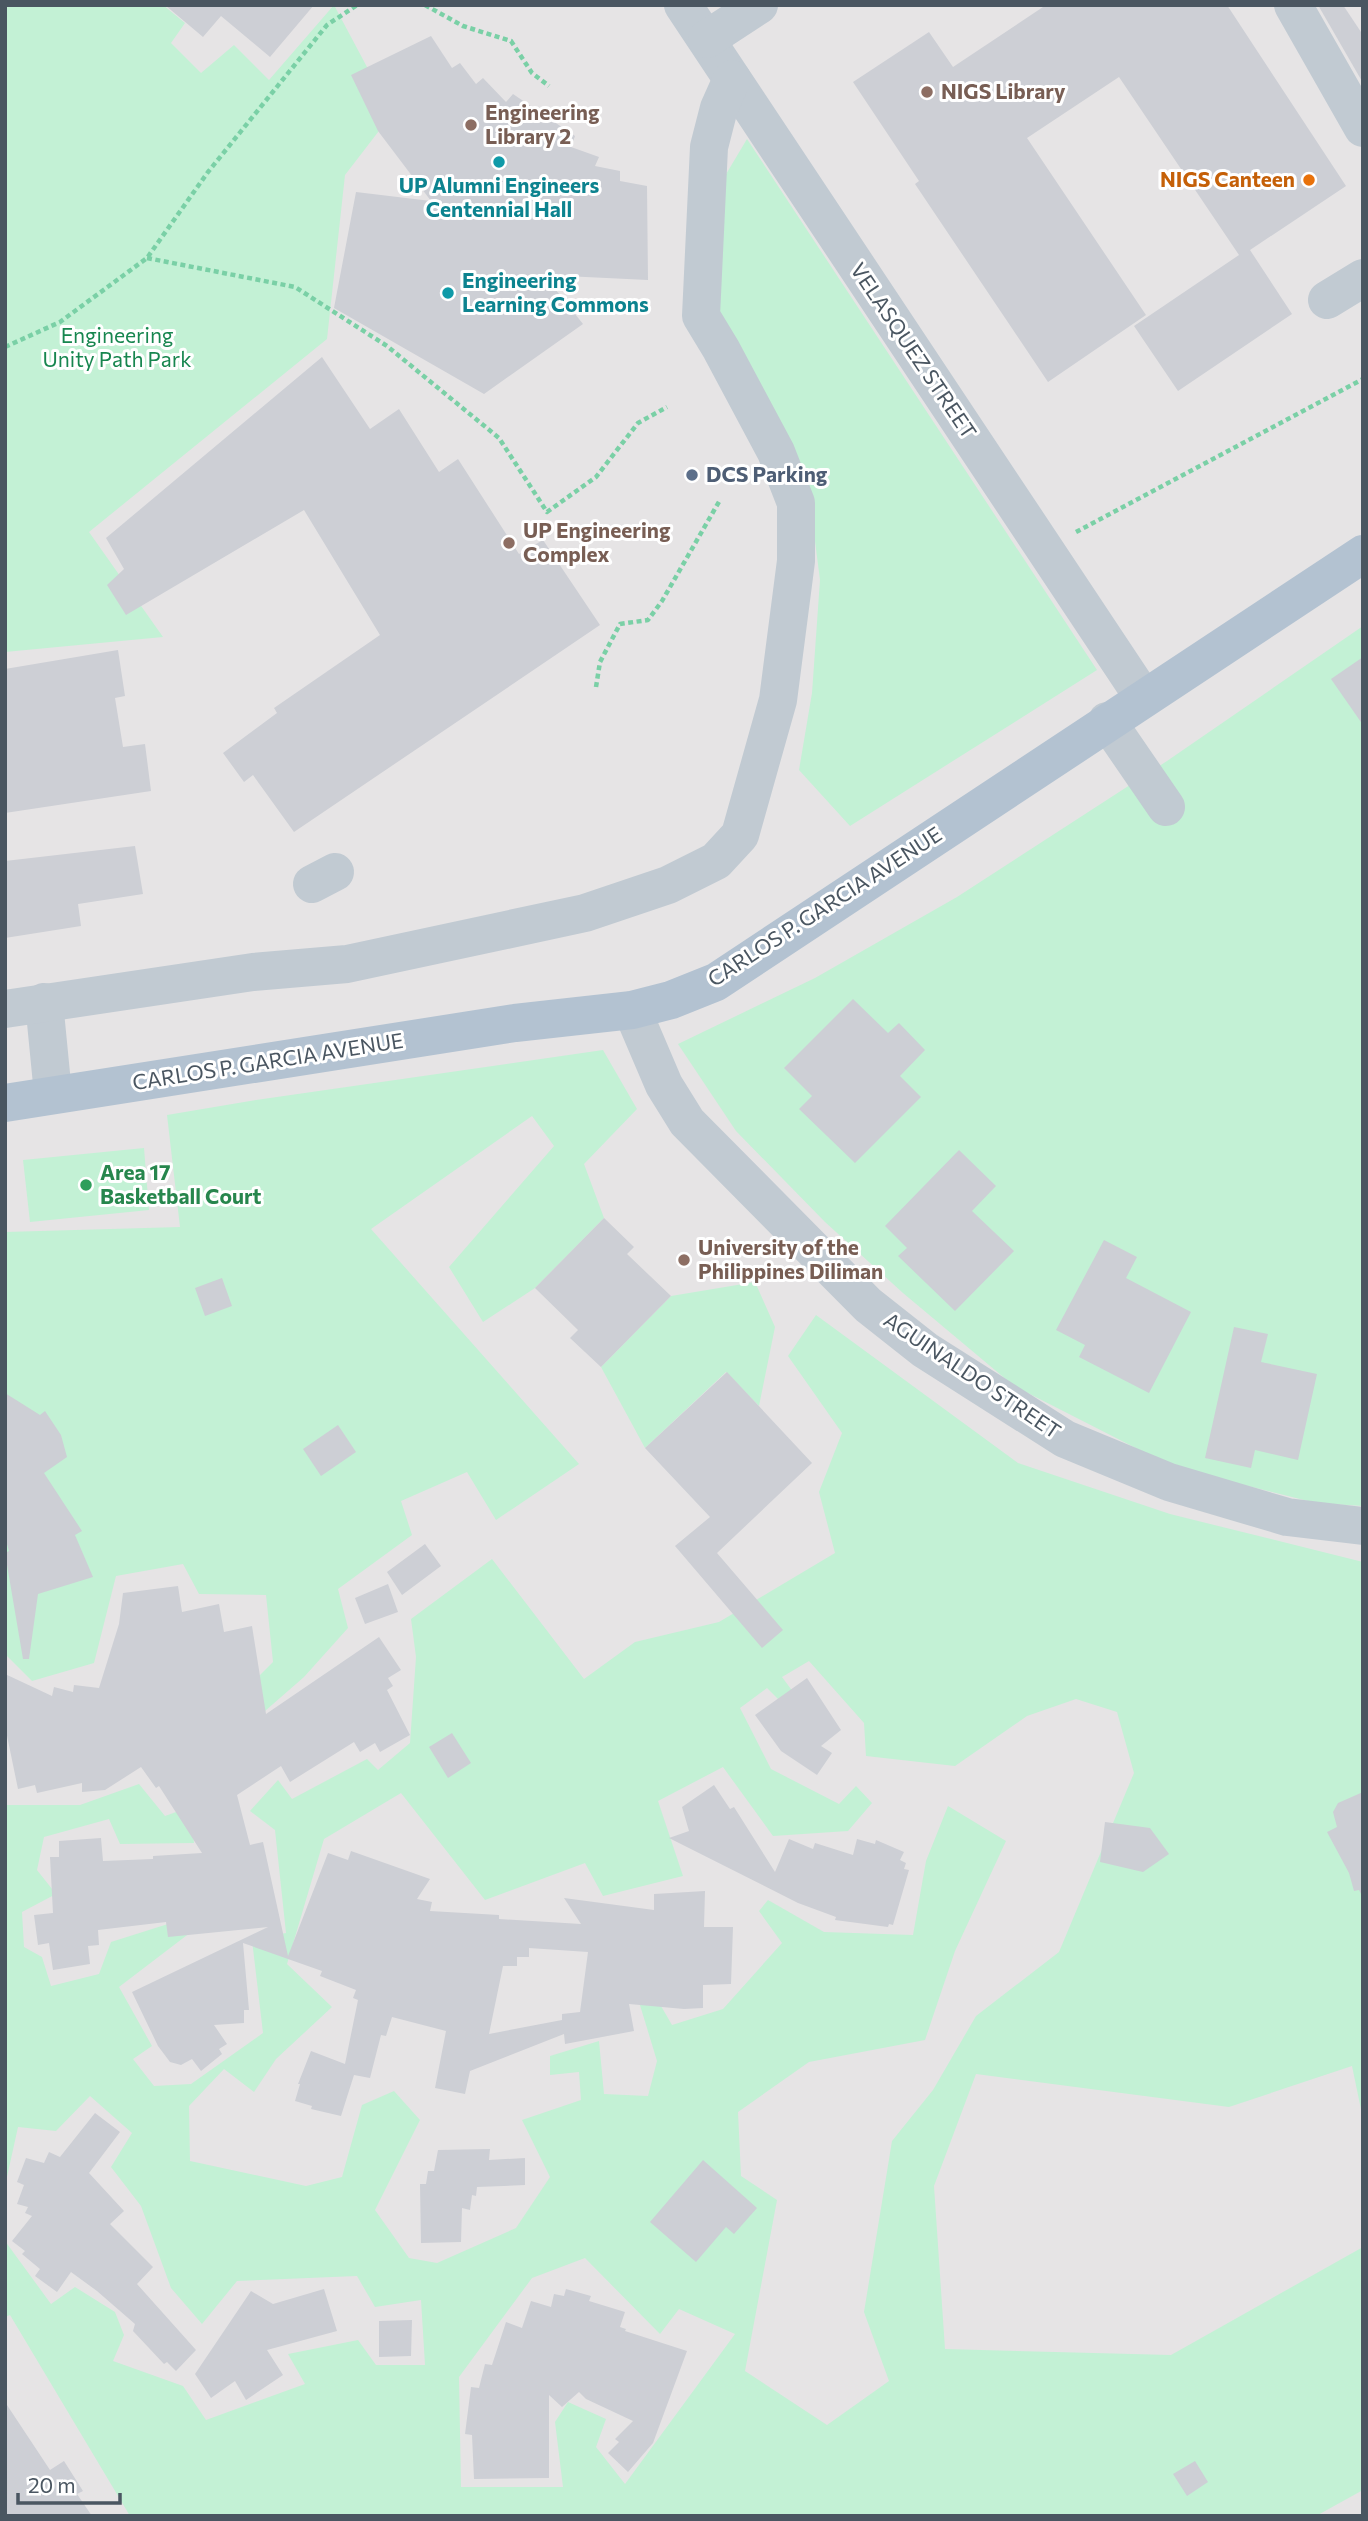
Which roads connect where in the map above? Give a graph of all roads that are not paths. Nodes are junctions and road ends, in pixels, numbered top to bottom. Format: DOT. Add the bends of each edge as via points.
graph roads {
  1 [pos="683,5"];
  2 [pos="760,5"];
  3 [pos="1293,5"];
  4 [pos="707,39"];
  5 [pos="732,79"];
  6 [pos="1363,128"];
  7 [pos="1363,278"];
  8 [pos="1326,300"];
  9 [pos="1363,554"];
  10 [pos="1143,697"];
  11 [pos="1107,721"];
  12 [pos="1166,807"];
  13 [pos="44,1003"];
  14 [pos="5,1009"];
  15 [pos="632,1010"];
  16 [pos="53,1094"];
  17 [pos="5,1103"];
  18 [pos="1363,1526"];
  1 -- 4 [label="street, VELASQUEZ STREET"];
  2 -- 4 [label="street"];
  3 -- 6 [label="street"];
  4 -- 5 [label="street, VELASQUEZ STREET"];
  5 -- 10 [label="street, VELASQUEZ STREET"];
  5 -- 13 [label="street" via="709,147 701,316 776,452 796,503 796,561 778,700 740,835 716,861 668,885 585,912 347,964 253,972"];
  7 -- 8 [label="street"];
  9 -- 10 [label="main road, CARLOS P. GARCIA AVENUE"];
  10 -- 11 [label="main road, CARLOS P. GARCIA AVENUE"];
  11 -- 12 [label="street"];
  11 -- 15 [label="main road, CARLOS P. GARCIA AVENUE" via="716,982"];
  13 -- 14 [label="street"];
  13 -- 16 [label="street"];
  15 -- 16 [label="main road, CARLOS P. GARCIA AVENUE" via="515,1023"];
  15 -- 18 [label="street, AGUINALDO STREET" via="663,1085 687,1122 868,1305 926,1350 1065,1439 1170,1482 1287,1517"];
  16 -- 17 [label="main road, CARLOS P. GARCIA AVENUE"];
}
